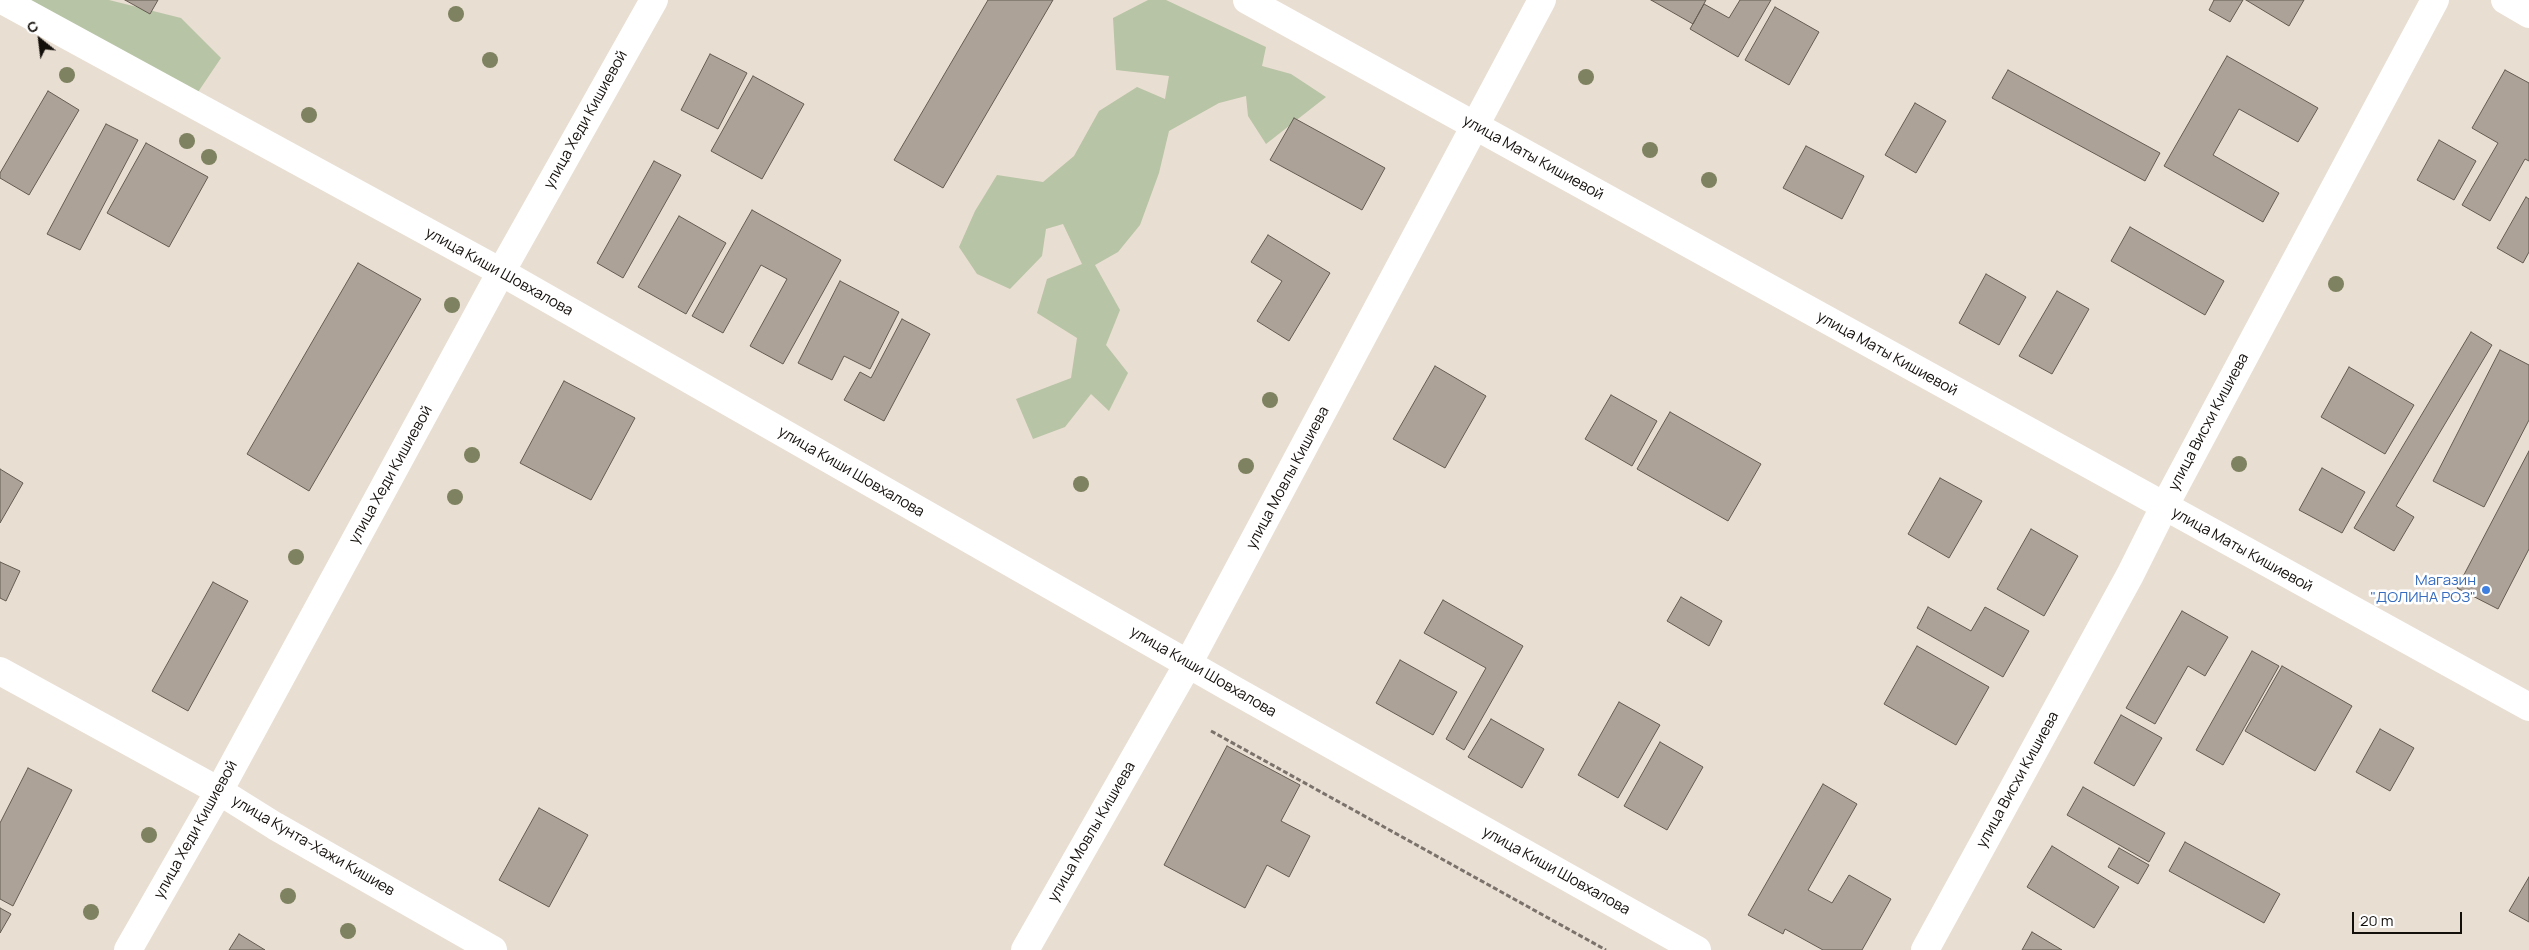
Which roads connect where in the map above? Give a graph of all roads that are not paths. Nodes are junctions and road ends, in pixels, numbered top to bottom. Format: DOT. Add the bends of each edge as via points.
graph roads {
  1 [pos="2,0"];
  2 [pos="654,0"];
  3 [pos="1246,0"];
  4 [pos="1542,0"];
  5 [pos="2435,0"];
  6 [pos="2505,0"];
  7 [pos="2529,14"];
  8 [pos="1475,126"];
  9 [pos="501,272"];
  10 [pos="2164,507"];
  11 [pos="1188,664"];
  12 [pos="0,671"];
  13 [pos="2529,707"];
  14 [pos="219,791"];
  15 [pos="128,950"];
  16 [pos="493,950"];
  17 [pos="1025,950"];
  18 [pos="1697,950"];
  19 [pos="1925,950"];
  1 -- 9 [label="street, улица Киши Шовхалова"];
  2 -- 9 [label="street, улица Хеди Кишиевой"];
  3 -- 8 [label="street, улица Маты Кишиевой"];
  4 -- 8 [label="street, улица Мовлы Кишиева"];
  5 -- 10 [label="street, улица Висхи Кишиева"];
  6 -- 7 [label="street"];
  8 -- 10 [label="street, улица Маты Кишиевой"];
  8 -- 11 [label="street, улица Мовлы Кишиева"];
  9 -- 11 [label="street, улица Киши Шовхалова"];
  9 -- 14 [label="street, улица Хеди Кишиевой"];
  10 -- 13 [label="street, улица Маты Кишиевой"];
  10 -- 19 [label="street, улица Висхи Кишиева"];
  11 -- 17 [label="street, улица Мовлы Кишиева"];
  11 -- 18 [label="street, улица Киши Шовхалова"];
  12 -- 14 [label="street, улица Кунта-Хажи Кишиев"];
  14 -- 15 [label="street, улица Хеди Кишиевой"];
  14 -- 16 [label="street, улица Кунта-Хажи Кишиев" via="274,826"];
}
